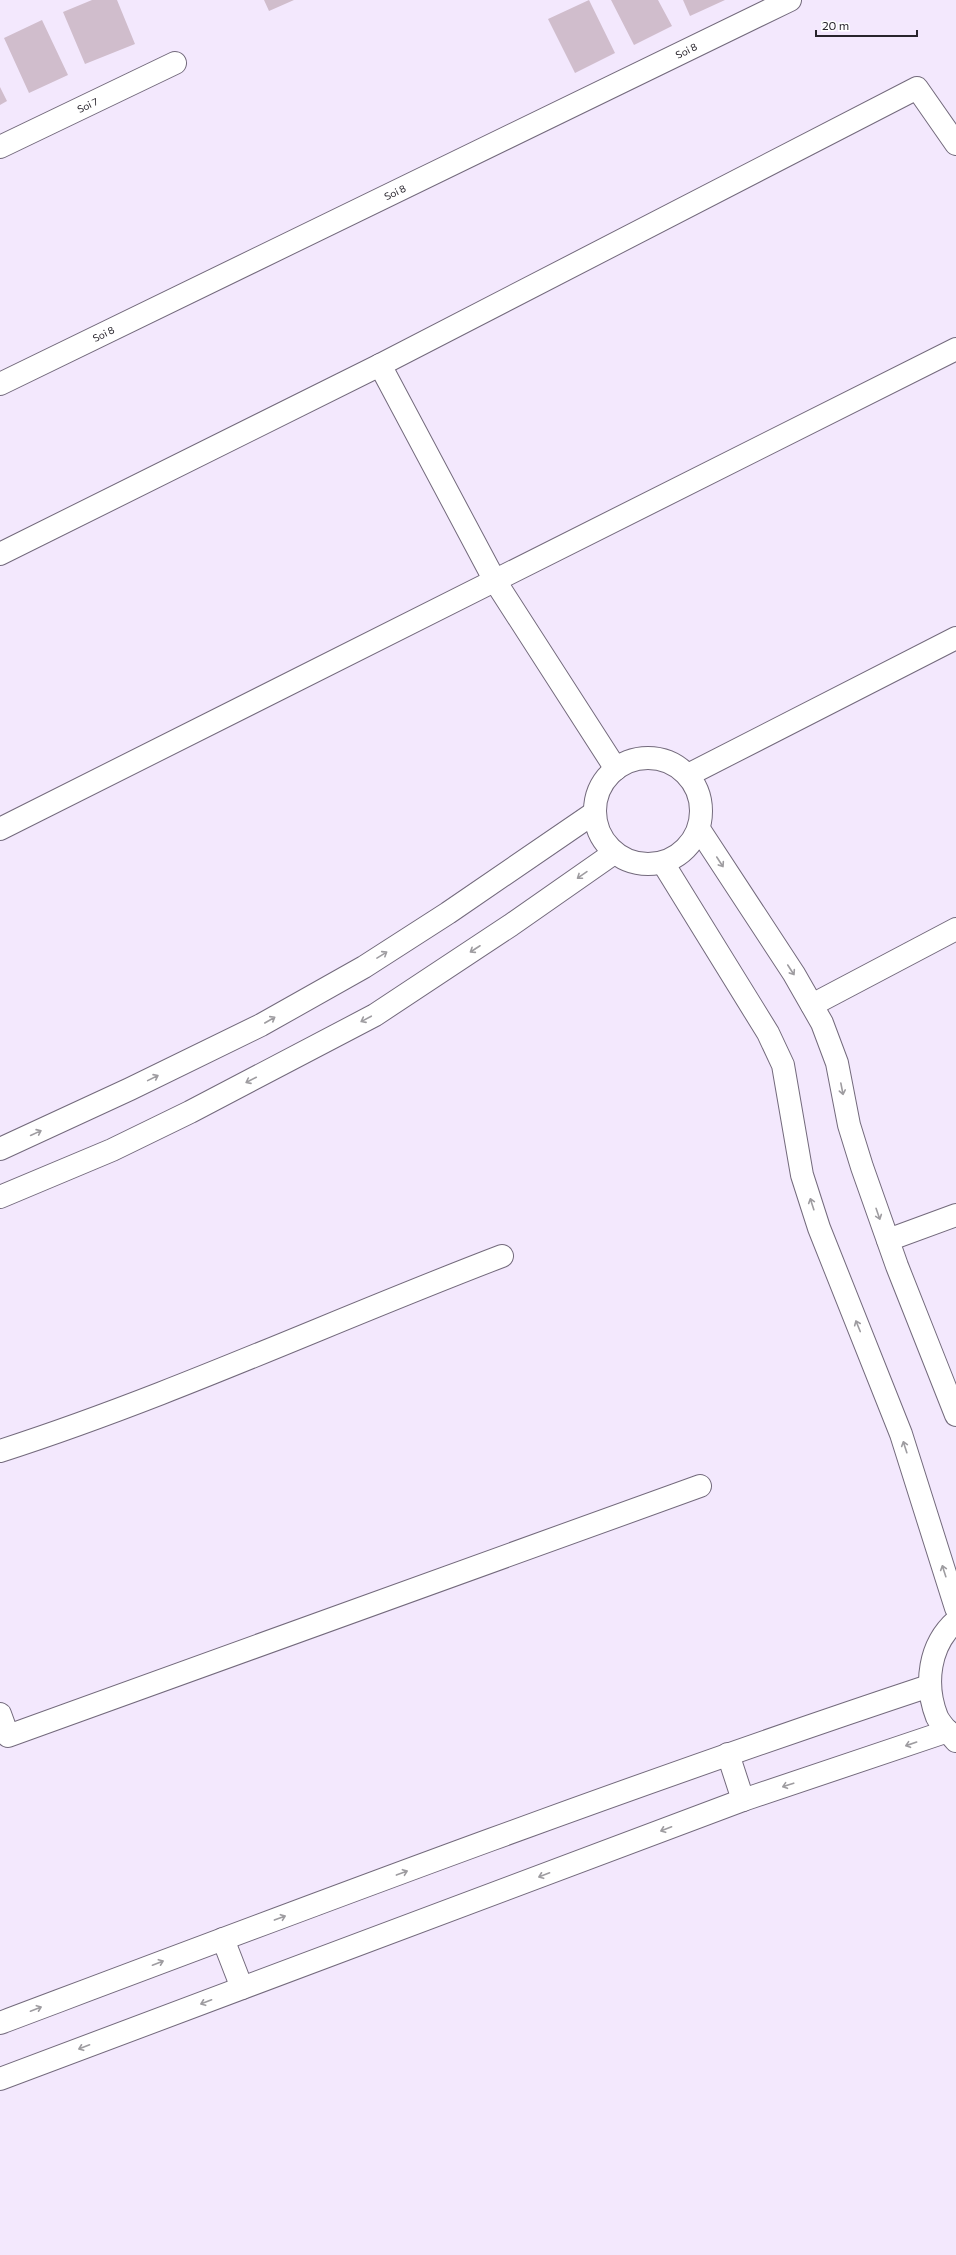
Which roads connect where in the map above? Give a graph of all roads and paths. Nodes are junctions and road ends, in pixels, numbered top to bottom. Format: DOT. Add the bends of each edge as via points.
graph roads {
  1 [pos="790,0"];
  2 [pos="175,63"];
  3 [pos="956,144"];
  4 [pos="0,147"];
  5 [pos="956,349"];
  6 [pos="380,365"];
  7 [pos="0,384"];
  8 [pos="0,554"];
  9 [pos="495,581"];
  10 [pos="956,638"];
  11 [pos="616,769"];
  12 [pos="688,775"];
  13 [pos="594,813"];
  14 [pos="0,829"];
  15 [pos="699,829"];
  16 [pos="614,853"];
  17 [pos="662,863"];
  18 [pos="956,928"];
  19 [pos="812,1005"];
  20 [pos="0,1149"];
  21 [pos="0,1197"];
  22 [pos="956,1215"];
  23 [pos="888,1240"];
  24 [pos="502,1256"];
  25 [pos="956,1415"];
  26 [pos="0,1451"];
  27 [pos="700,1486"];
  28 [pos="956,1608"];
  29 [pos="956,1621"];
  30 [pos="929,1686"];
  31 [pos="0,1714"];
  32 [pos="952,1736"];
  33 [pos="4,1740"];
  34 [pos="728,1754"];
  35 [pos="743,1800"];
  36 [pos="223,1938"];
  37 [pos="242,1988"];
  38 [pos="0,2023"];
  39 [pos="0,2079"];
  1 -- 7 [label="street, Soi 8"];
  2 -- 4 [label="street, Soi 7"];
  3 -- 6 [label="street" via="917,88"];
  5 -- 9 [label="street"];
  6 -- 8 [label="street"];
  6 -- 9 [label="street"];
  9 -- 11 [label="street"];
  9 -- 14 [label="street"];
  10 -- 12 [label="street"];
  11 -- 12 [label="street" via="629,761 661,759"];
  11 -- 13 [label="street" via="604,781 596,796"];
  12 -- 15 [label="street" via="701,801"];
  13 -- 16 [label="street" via="597,828 604,842"];
  20 -- 13 [label="street, one-way" via="130,1090 261,1025 364,967"];
  15 -- 17 [label="street" via="691,844 678,856"];
  15 -- 19 [label="street, one-way"];
  16 -- 17 [label="street" via="629,861"];
  16 -- 21 [label="street, one-way" via="511,925 375,1014 190,1112 119,1146"];
  28 -- 17 [label="street, one-way" via="900,1434 819,1228 806,1188 782,1065 768,1033"];
  18 -- 19 [label="street"];
  19 -- 23 [label="street, one-way" via="822,1023 837,1063 849,1125"];
  22 -- 23 [label="street"];
  23 -- 25 [label="street"];
  24 -- 26 [label="street" via="67,1430"];
  27 -- 33 [label="street"];
  29 -- 30 [label="street" via="947,1629 932,1656"];
  30 -- 32 [label="street" via="937,1718"];
  30 -- 34 [label="street"];
  31 -- 33 [label="street"];
  32 -- 35 [label="street, one-way"];
  34 -- 35 [label="street"];
  36 -- 34 [label="street, one-way"];
  35 -- 37 [label="street, one-way"];
  36 -- 37 [label="street"];
  38 -- 36 [label="street, one-way"];
  37 -- 39 [label="street, one-way"];
}
